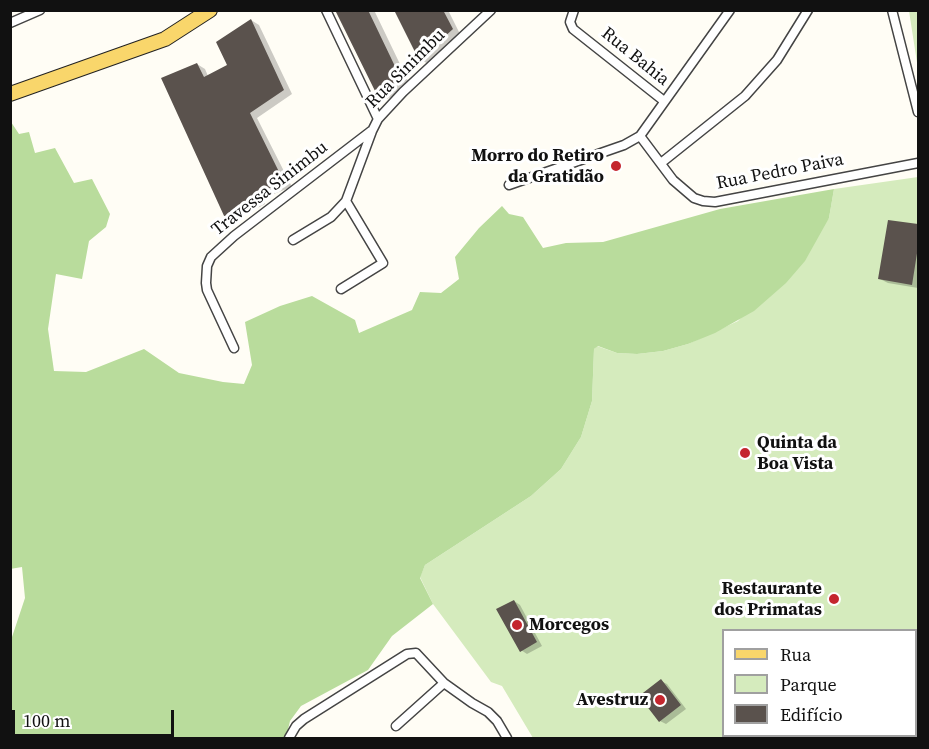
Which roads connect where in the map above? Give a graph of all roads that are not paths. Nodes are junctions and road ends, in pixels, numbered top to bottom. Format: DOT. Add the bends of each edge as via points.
graph roads {
  1 [pos="40,10"];
  2 [pos="210,10"];
  3 [pos="326,10"];
  4 [pos="491,10"];
  5 [pos="574,10"];
  6 [pos="730,10"];
  7 [pos="808,10"];
  8 [pos="892,10"];
  9 [pos="10,22"];
  10 [pos="10,94"];
  11 [pos="663,101"];
  12 [pos="918,112"];
  13 [pos="378,119"];
  14 [pos="372,131"];
  15 [pos="640,136"];
  16 [pos="661,163"];
  17 [pos="918,163"];
  18 [pos="509,185"];
  19 [pos="346,201"];
  20 [pos="293,240"];
  21 [pos="342,289"];
  22 [pos="234,348"];
  23 [pos="444,683"];
  24 [pos="396,726"];
  25 [pos="289,738"];
  26 [pos="507,738"];
  1 -- 9 [label="street"];
  2 -- 10 [label="main road" via="165,39"];
  3 -- 13 [label="street"];
  4 -- 13 [label="street, Rua Sinimbu"];
  5 -- 11 [label="street, Rua Bahia" via="570,22 573,29"];
  6 -- 11 [label="street"];
  7 -- 16 [label="street" via="777,60 746,96"];
  8 -- 12 [label="street"];
  11 -- 15 [label="street"];
  13 -- 14 [label="street, Rua Sinimbu"];
  14 -- 19 [label="street, Rua Sinimbu"];
  14 -- 22 [label="street, Travessa Sinimbu" via="211,257 206,283"];
  15 -- 16 [label="street, Rua Pedro Paiva"];
  15 -- 18 [label="street"];
  16 -- 17 [label="street, Rua Pedro Paiva" via="694,198 715,202"];
  19 -- 20 [label="street, Rua Sinimbu" via="331,217"];
  19 -- 21 [label="street" via="383,263"];
  23 -- 24 [label="street"];
  23 -- 25 [label="street" via="422,658 411,653 304,719"];
  23 -- 26 [label="street" via="489,712"];
}
